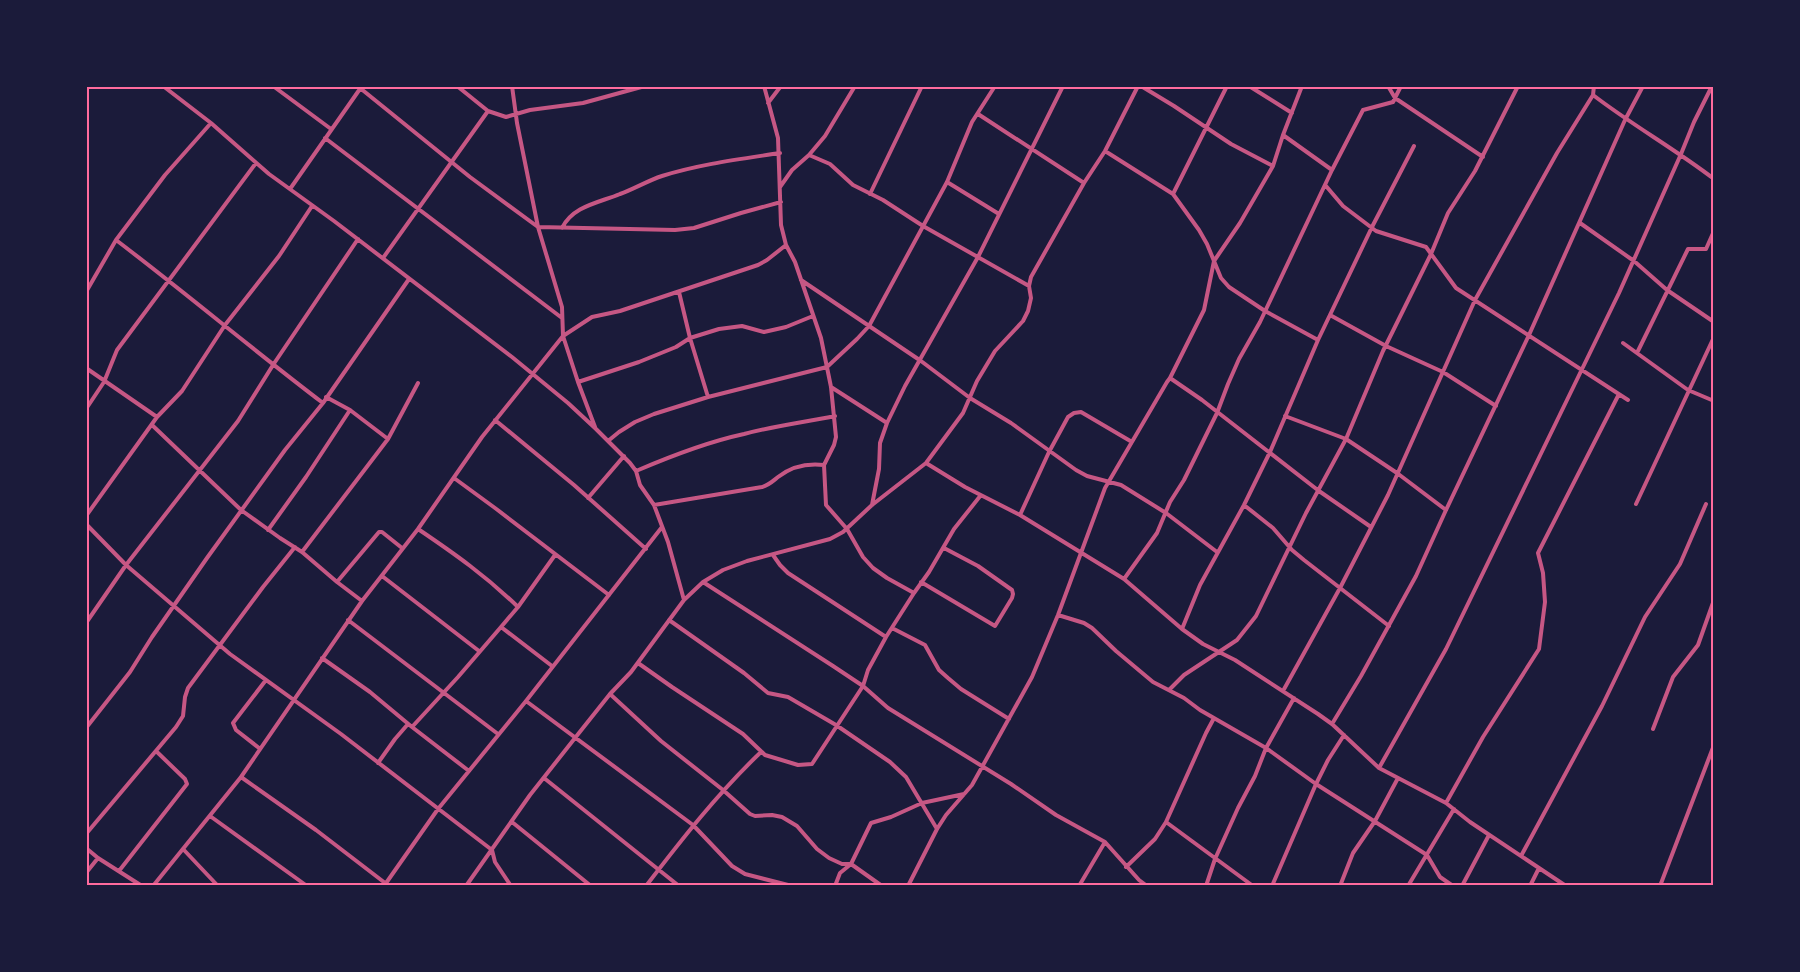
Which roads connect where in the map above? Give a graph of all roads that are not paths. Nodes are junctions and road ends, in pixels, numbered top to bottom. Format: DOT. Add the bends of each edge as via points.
graph roads {
  1 [pos="163,86"];
  2 [pos="273,86"];
  3 [pos="457,86"];
  4 [pos="512,86"];
  5 [pos="645,86"];
  6 [pos="764,86"];
  7 [pos="781,86"];
  8 [pos="855,86"];
  9 [pos="922,86"];
  10 [pos="995,86"];
  11 [pos="1063,86"];
  12 [pos="1139,86"];
  13 [pos="1227,86"];
  14 [pos="1249,86"];
  15 [pos="1302,86"];
  16 [pos="1388,86"];
  17 [pos="1401,86"];
  18 [pos="1518,86"];
  19 [pos="1594,86"];
  20 [pos="1643,86"];
  21 [pos="1712,86"];
  22 [pos="361,87"];
  23 [pos="1593,95"];
  24 [pos="1395,98"];
  25 [pos="768,102"];
  26 [pos="488,111"];
  27 [pos="1292,113"];
  28 [pos="978,114"];
  29 [pos="516,115"];
  30 [pos="1625,120"];
  31 [pos="211,123"];
  32 [pos="1205,127"];
  33 [pos="331,129"];
  34 [pos="1283,134"];
  35 [pos="325,138"];
  36 [pos="1414,146"];
  37 [pos="1031,150"];
  38 [pos="1105,151"];
  39 [pos="780,153"];
  40 [pos="1681,154"];
  41 [pos="809,155"];
  42 [pos="1482,157"];
  43 [pos="452,162"];
  44 [pos="256,163"];
  45 [pos="1274,166"];
  46 [pos="1332,170"];
  47 [pos="1714,179"];
  48 [pos="947,182"];
  49 [pos="1084,183"];
  50 [pos="1326,186"];
  51 [pos="780,187"];
  52 [pos="290,189"];
  53 [pos="870,194"];
  54 [pos="1173,194"];
  55 [pos="781,202"];
  56 [pos="312,206"];
  57 [pos="418,209"];
  58 [pos="999,214"];
  59 [pos="1580,223"];
  60 [pos="923,226"];
  61 [pos="538,227"];
  62 [pos="1372,227"];
  63 [pos="562,228"];
  64 [pos="1714,231"];
  65 [pos="358,239"];
  66 [pos="116,240"];
  67 [pos="786,245"];
  68 [pos="1431,254"];
  69 [pos="978,257"];
  70 [pos="383,258"];
  71 [pos="1214,261"];
  72 [pos="1634,261"];
  73 [pos="409,279"];
  74 [pos="800,279"];
  75 [pos="169,281"];
  76 [pos="1029,286"];
  77 [pos="1667,290"];
  78 [pos="86,292"];
  79 [pos="680,292"];
  80 [pos="1475,300"];
  81 [pos="1265,311"];
  82 [pos="1330,315"];
  83 [pos="813,316"];
  84 [pos="562,318"];
  85 [pos="1714,322"];
  86 [pos="225,325"];
  87 [pos="869,326"];
  88 [pos="1529,335"];
  89 [pos="563,336"];
  90 [pos="1714,337"];
  91 [pos="690,338"];
  92 [pos="1318,340"];
  93 [pos="1623,343"];
  94 [pos="1386,346"];
  95 [pos="1637,353"];
  96 [pos="921,361"];
  97 [pos="273,365"];
  98 [pos="86,368"];
  99 [pos="827,368"];
  100 [pos="1581,369"];
  101 [pos="1442,372"];
  102 [pos="532,375"];
  103 [pos="1170,378"];
  104 [pos="104,382"];
  105 [pos="578,382"];
  106 [pos="418,383"];
  107 [pos="831,387"];
  108 [pos="1688,390"];
  109 [pos="1619,394"];
  110 [pos="326,397"];
  111 [pos="708,397"];
  112 [pos="970,398"];
  113 [pos="1628,400"];
  114 [pos="1714,401"];
  115 [pos="323,403"];
  116 [pos="1496,406"];
  117 [pos="86,409"];
  118 [pos="350,410"];
  119 [pos="1217,413"];
  120 [pos="835,416"];
  121 [pos="1285,416"];
  122 [pos="157,417"];
  123 [pos="495,420"];
  124 [pos="887,423"];
  125 [pos="152,425"];
  126 [pos="596,429"];
  127 [pos="388,439"];
  128 [pos="1346,439"];
  129 [pos="608,441"];
  130 [pos="1132,442"];
  131 [pos="1049,452"];
  132 [pos="1270,452"];
  133 [pos="624,456"];
  134 [pos="926,463"];
  135 [pos="824,465"];
  136 [pos="199,470"];
  137 [pos="636,471"];
  138 [pos="1397,473"];
  139 [pos="454,478"];
  140 [pos="1109,480"];
  141 [pos="1319,491"];
  142 [pos="982,495"];
  143 [pos="588,498"];
  144 [pos="1636,504"];
  145 [pos="1706,504"];
  146 [pos="654,505"];
  147 [pos="872,505"];
  148 [pos="1244,505"];
  149 [pos="242,510"];
  150 [pos="1446,510"];
  151 [pos="1166,513"];
  152 [pos="1020,515"];
  153 [pos="86,516"];
  154 [pos="86,524"];
  155 [pos="662,527"];
  156 [pos="1371,528"];
  157 [pos="418,529"];
  158 [pos="847,529"];
  159 [pos="268,530"];
  160 [pos="295,547"];
  161 [pos="1290,547"];
  162 [pos="402,548"];
  163 [pos="944,548"];
  164 [pos="646,549"];
  165 [pos="302,552"];
  166 [pos="1081,552"];
  167 [pos="1217,552"];
  168 [pos="555,555"];
  169 [pos="773,555"];
  170 [pos="126,565"];
  171 [pos="382,576"];
  172 [pos="1124,579"];
  173 [pos="338,582"];
  174 [pos="703,582"];
  175 [pos="921,582"];
  176 [pos="1340,588"];
  177 [pos="914,593"];
  178 [pos="609,595"];
  179 [pos="684,600"];
  180 [pos="1714,600"];
  181 [pos="362,601"];
  182 [pos="173,606"];
  183 [pos="518,607"];
  184 [pos="1058,615"];
  185 [pos="348,620"];
  186 [pos="669,620"];
  187 [pos="86,623"];
  188 [pos="1388,626"];
  189 [pos="501,627"];
  190 [pos="892,628"];
  191 [pos="1182,629"];
  192 [pos="886,637"];
  193 [pos="221,645"];
  194 [pos="479,651"];
  195 [pos="1218,652"];
  196 [pos="322,658"];
  197 [pos="638,663"];
  198 [pos="552,666"];
  199 [pos="266,680"];
  200 [pos="862,686"];
  201 [pos="1169,690"];
  202 [pos="1283,691"];
  203 [pos="444,692"];
  204 [pos="610,694"];
  205 [pos="1294,698"];
  206 [pos="293,699"];
  207 [pos="526,701"];
  208 [pos="1214,718"];
  209 [pos="1009,719"];
  210 [pos="1332,724"];
  211 [pos="410,725"];
  212 [pos="836,725"];
  213 [pos="86,728"];
  214 [pos="1654,730"];
  215 [pos="498,734"];
  216 [pos="1344,735"];
  217 [pos="574,738"];
  218 [pos="1714,745"];
  219 [pos="259,748"];
  220 [pos="1266,748"];
  221 [pos="156,751"];
  222 [pos="761,752"];
  223 [pos="378,763"];
  224 [pos="982,766"];
  225 [pos="1379,768"];
  226 [pos="469,771"];
  227 [pos="241,777"];
  228 [pos="544,778"];
  229 [pos="1398,778"];
  230 [pos="1316,784"];
  231 [pos="723,790"];
  232 [pos="964,794"];
  233 [pos="922,803"];
  234 [pos="1446,803"];
  235 [pos="438,809"];
  236 [pos="1454,809"];
  237 [pos="210,816"];
  238 [pos="1375,821"];
  239 [pos="512,822"];
  240 [pos="1166,822"];
  241 [pos="693,825"];
  242 [pos="937,829"];
  243 [pos="86,834"];
  244 [pos="1489,835"];
  245 [pos="1105,842"];
  246 [pos="86,848"];
  247 [pos="183,849"];
  248 [pos="492,850"];
  249 [pos="1427,855"];
  250 [pos="1521,856"];
  251 [pos="98,858"];
  252 [pos="1215,859"];
  253 [pos="851,864"];
  254 [pos="1126,866"];
  255 [pos="1539,868"];
  256 [pos="659,869"];
  257 [pos="119,871"];
  258 [pos="86,873"];
  259 [pos="387,885"];
  260 [pos="142,886"];
  261 [pos="153,886"];
  262 [pos="218,886"];
  263 [pos="307,886"];
  264 [pos="466,886"];
  265 [pos="511,886"];
  266 [pos="591,886"];
  267 [pos="646,886"];
  268 [pos="679,886"];
  269 [pos="792,886"];
  270 [pos="835,886"];
  271 [pos="882,886"];
  272 [pos="908,886"];
  273 [pos="1079,886"];
  274 [pos="1148,886"];
  275 [pos="1206,886"];
  276 [pos="1253,886"];
  277 [pos="1272,886"];
  278 [pos="1340,886"];
  279 [pos="1408,886"];
  280 [pos="1453,886"];
  281 [pos="1462,886"];
  282 [pos="1530,886"];
  283 [pos="1566,886"];
  284 [pos="1660,886"];
  1 -- 31 [label="street"];
  2 -- 33 [label="street"];
  3 -- 26 [label="street"];
  4 -- 29 [label="street"];
  5 -- 29 [label="street" via="584,103"];
  6 -- 25 [label="street"];
  7 -- 25 [label="street"];
  8 -- 41 [label="street"];
  9 -- 53 [label="street"];
  10 -- 28 [label="street"];
  11 -- 37 [label="street"];
  12 -- 32 [label="street"];
  12 -- 38 [label="street"];
  13 -- 32 [label="street"];
  14 -- 27 [label="street"];
  15 -- 27 [label="street"];
  16 -- 24 [label="street"];
  17 -- 24 [label="street"];
  18 -- 42 [label="street"];
  19 -- 23 [label="street"];
  20 -- 30 [label="street"];
  21 -- 40 [label="street"];
  22 -- 33 [label="street"];
  22 -- 43 [label="street"];
  23 -- 30 [label="street"];
  23 -- 80 [label="street"];
  24 -- 42 [label="street"];
  24 -- 46 [label="street" via="1393,102 1362,110"];
  25 -- 39 [label="street"];
  26 -- 29 [label="street" via="506,117"];
  26 -- 43 [label="street"];
  27 -- 34 [label="street"];
  28 -- 37 [label="street"];
  28 -- 48 [label="street"];
  29 -- 61 [label="street"];
  30 -- 40 [label="street"];
  30 -- 59 [label="street"];
  31 -- 44 [label="street"];
  31 -- 66 [label="street" via="165,175"];
  32 -- 45 [label="street"];
  32 -- 54 [label="street"];
  33 -- 35 [label="street"];
  34 -- 45 [label="street"];
  34 -- 46 [label="street"];
  35 -- 52 [label="street"];
  35 -- 57 [label="street"];
  36 -- 62 [label="street"];
  37 -- 49 [label="street"];
  37 -- 58 [label="street"];
  38 -- 49 [label="street"];
  38 -- 54 [label="street"];
  39 -- 51 [label="street"];
  39 -- 63 [label="street" via="684,170 648,181 582,208 571,215"];
  40 -- 47 [label="street"];
  40 -- 72 [label="street"];
  41 -- 51 [label="street" via="792,170"];
  41 -- 53 [label="street" via="830,164 853,185"];
  42 -- 68 [label="street" via="1448,213"];
  43 -- 57 [label="street"];
  43 -- 61 [label="street"];
  44 -- 52 [label="street"];
  44 -- 75 [label="street"];
  45 -- 71 [label="street"];
  46 -- 50 [label="street"];
  48 -- 58 [label="street"];
  48 -- 60 [label="street"];
  49 -- 76 [label="street" via="1034,270"];
  50 -- 62 [label="street" via="1343,206"];
  50 -- 81 [label="street"];
  51 -- 55 [label="street"];
  52 -- 56 [label="street"];
  53 -- 60 [label="street"];
  54 -- 71 [label="street" via="1199,230"];
  55 -- 63 [label="street" via="694,228"];
  55 -- 67 [label="street"];
  56 -- 65 [label="street"];
  56 -- 86 [label="street" via="279,256"];
  57 -- 70 [label="street"];
  57 -- 84 [label="street"];
  58 -- 69 [label="street"];
  59 -- 72 [label="street"];
  59 -- 88 [label="street"];
  60 -- 69 [label="street"];
  60 -- 87 [label="street"];
  61 -- 63 [label="street"];
  61 -- 84 [label="street" via="562,307"];
  62 -- 68 [label="street" via="1426,247"];
  62 -- 82 [label="street"];
  64 -- 77 [label="street" via="1706,249 1688,249"];
  65 -- 70 [label="street"];
  65 -- 97 [label="street"];
  66 -- 75 [label="street"];
  66 -- 78 [label="street"];
  67 -- 74 [label="street"];
  67 -- 79 [label="street" via="758,265"];
  68 -- 80 [label="street" via="1456,288"];
  68 -- 94 [label="street"];
  69 -- 76 [label="street"];
  69 -- 96 [label="street"];
  70 -- 73 [label="street"];
  71 -- 81 [label="street" via="1228,287"];
  71 -- 103 [label="street" via="1204,310"];
  72 -- 77 [label="street"];
  72 -- 100 [label="street"];
  73 -- 102 [label="street"];
  73 -- 110 [label="street"];
  74 -- 83 [label="street"];
  74 -- 87 [label="street"];
  75 -- 86 [label="street"];
  75 -- 104 [label="street" via="117,350"];
  76 -- 112 [label="street" via="1031,298 1023,321 996,351 976,381"];
  77 -- 85 [label="street"];
  77 -- 95 [label="street"];
  79 -- 89 [label="street" via="592,317"];
  79 -- 91 [label="street"];
  80 -- 88 [label="street"];
  80 -- 101 [label="street"];
  81 -- 92 [label="street"];
  81 -- 119 [label="street"];
  82 -- 92 [label="street"];
  82 -- 94 [label="street"];
  83 -- 91 [label="street" via="764,332 745,326 718,329"];
  83 -- 99 [label="street"];
  84 -- 89 [label="street"];
  86 -- 97 [label="street"];
  86 -- 122 [label="street" via="182,391"];
  87 -- 96 [label="street"];
  87 -- 99 [label="street"];
  88 -- 100 [label="street"];
  88 -- 116 [label="street"];
  89 -- 102 [label="street"];
  89 -- 105 [label="street"];
  90 -- 108 [label="street"];
  91 -- 105 [label="street" via="639,362"];
  91 -- 111 [label="street"];
  92 -- 121 [label="street"];
  93 -- 95 [label="street"];
  94 -- 101 [label="street"];
  94 -- 128 [label="street"];
  95 -- 108 [label="street"];
  96 -- 112 [label="street"];
  96 -- 124 [label="street"];
  97 -- 115 [label="street"];
  97 -- 136 [label="street" via="238,421"];
  98 -- 104 [label="street"];
  99 -- 107 [label="street"];
  99 -- 111 [label="street"];
  100 -- 109 [label="street"];
  100 -- 225 [label="street" via="1446,649"];
  101 -- 116 [label="street"];
  101 -- 138 [label="street"];
  102 -- 123 [label="street"];
  102 -- 126 [label="street"];
  103 -- 119 [label="street"];
  103 -- 130 [label="street"];
  104 -- 117 [label="street"];
  104 -- 122 [label="street"];
  105 -- 126 [label="street"];
  106 -- 127 [label="street"];
  107 -- 120 [label="street"];
  107 -- 124 [label="street"];
  108 -- 114 [label="street"];
  108 -- 144 [label="street"];
  109 -- 113 [label="street"];
  109 -- 234 [label="street" via="1538,553 1545,602 1539,649"];
  110 -- 115 [label="street"];
  110 -- 118 [label="street"];
  111 -- 129 [label="street" via="635,422"];
  112 -- 131 [label="street"];
  112 -- 134 [label="street" via="959,419"];
  115 -- 149 [label="street"];
  116 -- 150 [label="street"];
  118 -- 127 [label="street"];
  118 -- 159 [label="street"];
  119 -- 132 [label="street"];
  119 -- 151 [label="street"];
  120 -- 135 [label="street" via="836,437"];
  120 -- 137 [label="street" via="726,438"];
  121 -- 128 [label="street"];
  121 -- 132 [label="street"];
  122 -- 125 [label="street"];
  123 -- 139 [label="street"];
  123 -- 143 [label="street"];
  124 -- 147 [label="street" via="880,443"];
  125 -- 136 [label="street"];
  125 -- 153 [label="street"];
  126 -- 129 [label="street"];
  127 -- 165 [label="street"];
  128 -- 138 [label="street"];
  128 -- 141 [label="street"];
  129 -- 133 [label="street"];
  130 -- 131 [label="street" via="1081,412 1068,417"];
  130 -- 140 [label="street"];
  131 -- 140 [label="street" via="1088,476"];
  131 -- 152 [label="street"];
  132 -- 141 [label="street"];
  132 -- 148 [label="street"];
  133 -- 137 [label="street"];
  133 -- 143 [label="street"];
  134 -- 142 [label="street"];
  134 -- 147 [label="street"];
  135 -- 146 [label="street" via="799,466 762,487"];
  135 -- 158 [label="street" via="826,505"];
  136 -- 149 [label="street"];
  136 -- 170 [label="street"];
  137 -- 146 [label="street" via="640,485"];
  138 -- 150 [label="street"];
  138 -- 156 [label="street"];
  139 -- 157 [label="street"];
  139 -- 168 [label="street"];
  140 -- 151 [label="street"];
  140 -- 166 [label="street"];
  141 -- 156 [label="street"];
  141 -- 161 [label="street"];
  142 -- 152 [label="street"];
  142 -- 163 [label="street" via="954,529"];
  143 -- 164 [label="street"];
  145 -- 250 [label="street" via="1680,564 1645,617 1602,706"];
  146 -- 155 [label="street"];
  147 -- 158 [label="street"];
  148 -- 161 [label="street" via="1273,528"];
  148 -- 167 [label="street"];
  149 -- 159 [label="street"];
  149 -- 182 [label="street"];
  150 -- 188 [label="street" via="1416,576"];
  151 -- 167 [label="street"];
  151 -- 172 [label="street" via="1157,533"];
  152 -- 166 [label="street"];
  154 -- 170 [label="street"];
  155 -- 164 [label="street"];
  155 -- 179 [label="street"];
  156 -- 176 [label="street"];
  157 -- 162 [label="street"];
  157 -- 183 [label="street" via="494,583"];
  158 -- 169 [label="street" via="830,539"];
  158 -- 177 [label="street" via="873,568"];
  159 -- 160 [label="street"];
  160 -- 165 [label="street"];
  160 -- 193 [label="street"];
  161 -- 176 [label="street"];
  161 -- 195 [label="street" via="1256,616 1237,640"];
  162 -- 171 [label="street"];
  162 -- 173 [label="street" via="382,532 376,533"];
  163 -- 175 [label="street"];
  163 -- 175 [label="street" via="978,566 1012,590 1014,594 1003,614 994,626"];
  164 -- 178 [label="street"];
  165 -- 173 [label="street"];
  166 -- 172 [label="street"];
  166 -- 184 [label="street"];
  167 -- 191 [label="street"];
  168 -- 178 [label="street"];
  168 -- 183 [label="street"];
  169 -- 174 [label="street" via="723,570"];
  169 -- 192 [label="street" via="788,573"];
  170 -- 182 [label="street"];
  170 -- 187 [label="street"];
  171 -- 181 [label="street"];
  171 -- 194 [label="street"];
  172 -- 191 [label="street"];
  173 -- 181 [label="street"];
  174 -- 179 [label="street"];
  174 -- 200 [label="street"];
  175 -- 177 [label="street"];
  176 -- 188 [label="street"];
  176 -- 202 [label="street"];
  177 -- 190 [label="street"];
  178 -- 198 [label="street"];
  179 -- 186 [label="street"];
  180 -- 214 [label="street" via="1698,645 1673,677"];
  181 -- 185 [label="street"];
  182 -- 193 [label="street"];
  182 -- 213 [label="street" via="130,672"];
  183 -- 189 [label="street"];
  184 -- 201 [label="street" via="1092,628 1134,667"];
  184 -- 209 [label="street" via="1041,657"];
  185 -- 196 [label="street"];
  185 -- 203 [label="street"];
  186 -- 197 [label="street"];
  186 -- 212 [label="street" via="768,692 788,697"];
  188 -- 210 [label="street"];
  189 -- 194 [label="street"];
  189 -- 198 [label="street"];
  190 -- 192 [label="street"];
  190 -- 209 [label="street" via="926,645 939,670 961,689"];
  191 -- 195 [label="street"];
  192 -- 200 [label="street"];
  193 -- 199 [label="street"];
  193 -- 221 [label="street" via="188,688 183,716"];
  194 -- 203 [label="street"];
  195 -- 201 [label="street" via="1184,674"];
  195 -- 202 [label="street"];
  196 -- 206 [label="street"];
  196 -- 211 [label="street"];
  197 -- 204 [label="street"];
  197 -- 222 [label="street" via="743,734"];
  198 -- 207 [label="street"];
  199 -- 206 [label="street"];
  199 -- 219 [label="street" via="233,723 236,730"];
  200 -- 212 [label="street"];
  200 -- 224 [label="street" via="888,708"];
  201 -- 208 [label="street"];
  202 -- 205 [label="street"];
  203 -- 211 [label="street"];
  203 -- 215 [label="street"];
  204 -- 217 [label="street"];
  204 -- 231 [label="street" via="661,741"];
  205 -- 210 [label="street"];
  205 -- 220 [label="street"];
  206 -- 219 [label="street"];
  206 -- 223 [label="street"];
  207 -- 215 [label="street"];
  207 -- 217 [label="street"];
  208 -- 220 [label="street"];
  208 -- 240 [label="street"];
  209 -- 224 [label="street"];
  210 -- 216 [label="street"];
  211 -- 223 [label="street"];
  211 -- 226 [label="street"];
  212 -- 222 [label="street" via="812,764 791,764"];
  212 -- 233 [label="street" via="890,762 906,777"];
  215 -- 226 [label="street"];
  216 -- 225 [label="street"];
  216 -- 230 [label="street"];
  217 -- 228 [label="street"];
  217 -- 241 [label="street"];
  218 -- 284 [label="street"];
  219 -- 227 [label="street"];
  220 -- 230 [label="street"];
  220 -- 252 [label="street"];
  221 -- 243 [label="street"];
  221 -- 257 [label="street" via="185,778 187,784"];
  222 -- 231 [label="street"];
  223 -- 235 [label="street"];
  224 -- 232 [label="street"];
  224 -- 245 [label="street" via="1056,815"];
  225 -- 229 [label="street"];
  226 -- 235 [label="street"];
  227 -- 237 [label="street"];
  227 -- 259 [label="street"];
  228 -- 239 [label="street"];
  228 -- 256 [label="street"];
  229 -- 234 [label="street"];
  229 -- 238 [label="street"];
  230 -- 238 [label="street"];
  230 -- 277 [label="street"];
  231 -- 241 [label="street"];
  231 -- 253 [label="street" via="750,814 782,817 797,826 829,858"];
  232 -- 233 [label="street"];
  232 -- 242 [label="street"];
  233 -- 242 [label="street"];
  233 -- 253 [label="street" via="871,823"];
  234 -- 236 [label="street"];
  235 -- 248 [label="street"];
  235 -- 259 [label="street"];
  236 -- 244 [label="street"];
  236 -- 249 [label="street"];
  237 -- 247 [label="street"];
  237 -- 263 [label="street"];
  238 -- 249 [label="street"];
  238 -- 278 [label="street" via="1353,853"];
  239 -- 248 [label="street"];
  239 -- 266 [label="street"];
  240 -- 252 [label="street"];
  240 -- 254 [label="street" via="1154,839"];
  241 -- 256 [label="street"];
  241 -- 269 [label="street" via="732,866 745,874"];
  242 -- 272 [label="street"];
  244 -- 250 [label="street"];
  244 -- 281 [label="street"];
  245 -- 254 [label="street"];
  245 -- 273 [label="street"];
  246 -- 251 [label="street"];
  247 -- 261 [label="street"];
  247 -- 262 [label="street"];
  248 -- 264 [label="street"];
  248 -- 265 [label="street" via="495,862"];
  249 -- 279 [label="street"];
  249 -- 280 [label="street" via="1440,877"];
  250 -- 255 [label="street"];
  251 -- 257 [label="street"];
  251 -- 258 [label="street"];
  252 -- 275 [label="street"];
  252 -- 276 [label="street"];
  253 -- 270 [label="street" via="840,873"];
  253 -- 271 [label="street"];
  254 -- 274 [label="street"];
  255 -- 282 [label="street"];
  255 -- 283 [label="street"];
  256 -- 267 [label="street"];
  256 -- 268 [label="street"];
  257 -- 260 [label="street"];
}
